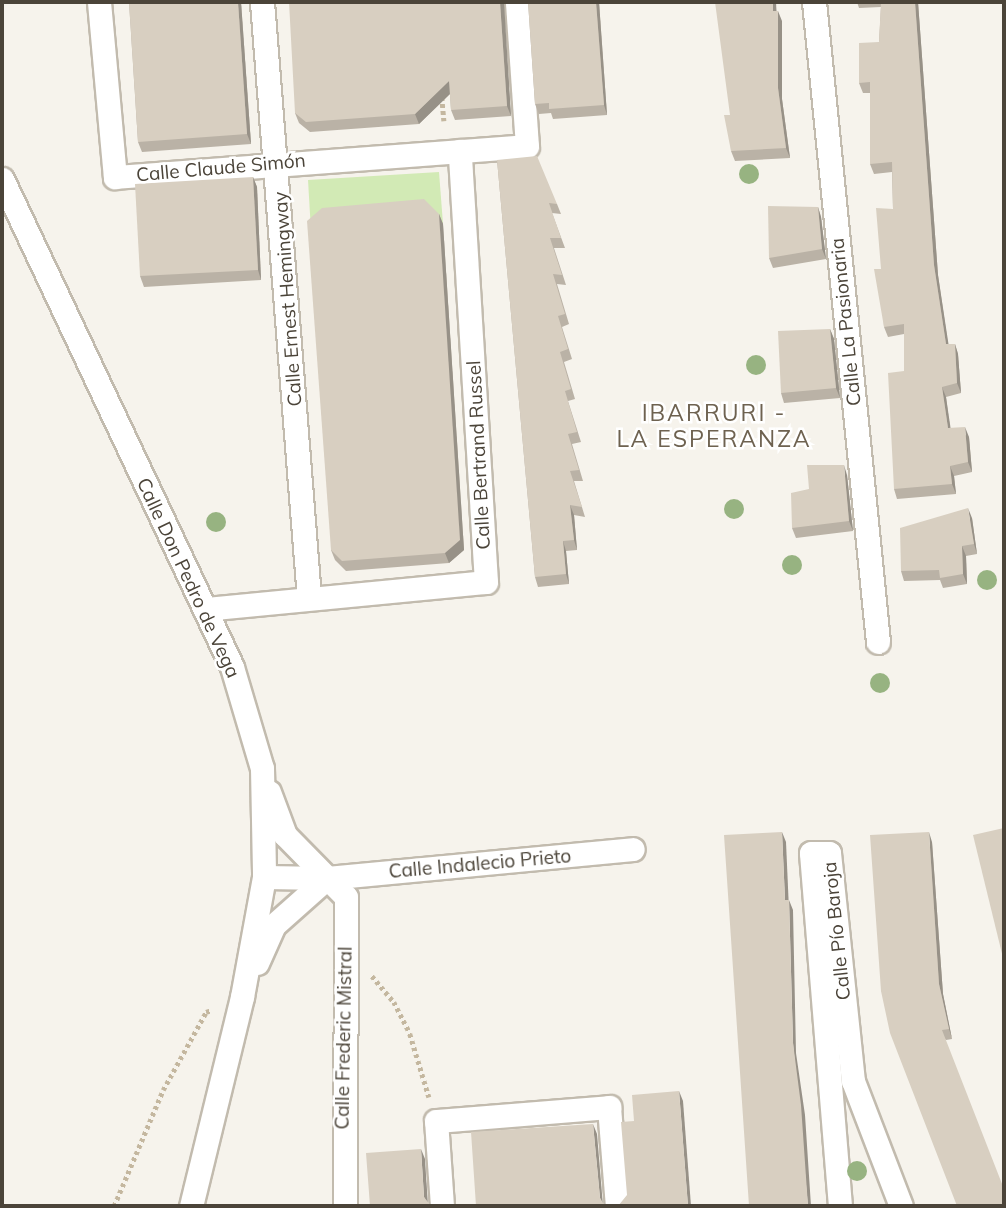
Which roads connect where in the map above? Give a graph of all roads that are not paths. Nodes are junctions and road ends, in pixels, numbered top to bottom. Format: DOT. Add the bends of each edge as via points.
graph roads {
  1 [pos="99,2"];
  2 [pos="262,2"];
  3 [pos="517,2"];
  4 [pos="814,2"];
  5 [pos="460,151"];
  6 [pos="278,162"];
  7 [pos="2,179"];
  8 [pos="309,597"];
  9 [pos="205,609"];
  10 [pos="878,642"];
  11 [pos="262,776"];
  12 [pos="634,849"];
  13 [pos="264,877"];
  14 [pos="327,878"];
  15 [pos="242,997"];
  16 [pos="191,1206"];
  17 [pos="345,1206"];
  18 [pos="442,1206"];
  19 [pos="617,1206"];
  20 [pos="840,1206"];
  21 [pos="901,1206"];
  1 -- 6 [label="street, Calle Claude Simón" via="115,177"];
  2 -- 6 [label="street, Calle Ernest Hemingway"];
  3 -- 5 [label="street, Calle Claude Simón" via="527,146"];
  4 -- 10 [label="street, Calle La Pasionaria"];
  5 -- 6 [label="street, Calle Claude Simón"];
  5 -- 8 [label="street, Calle Bertrand Russel" via="486,582"];
  6 -- 8 [label="street, Calle Ernest Hemingway"];
  7 -- 9 [label="street, Calle Don Pedro de Vega"];
  8 -- 9 [label="street"];
  9 -- 11 [label="street, Calle Don Pedro de Vega" via="232,667"];
  11 -- 13 [label="street, Calle Don Pedro de Vega"];
  11 -- 14 [label="street, Calle Frederic Mistral" via="285,835"];
  12 -- 14 [label="street, Calle Indalecio Prieto"];
  13 -- 14 [label="street, Calle Indalecio Prieto"];
  13 -- 15 [label="street, Calle Don Pedro de Vega"];
  14 -- 15 [label="street" via="274,925"];
  14 -- 17 [label="street, Calle Frederic Mistral" via="346,897"];
  15 -- 16 [label="street, Calle Don Pedro de Vega"];
  18 -- 19 [label="street" via="436,1121 609,1107"];
  20 -- 21 [label="street, Calle Pío Baroja" via="811,853 829,853 853,1081"];
}
